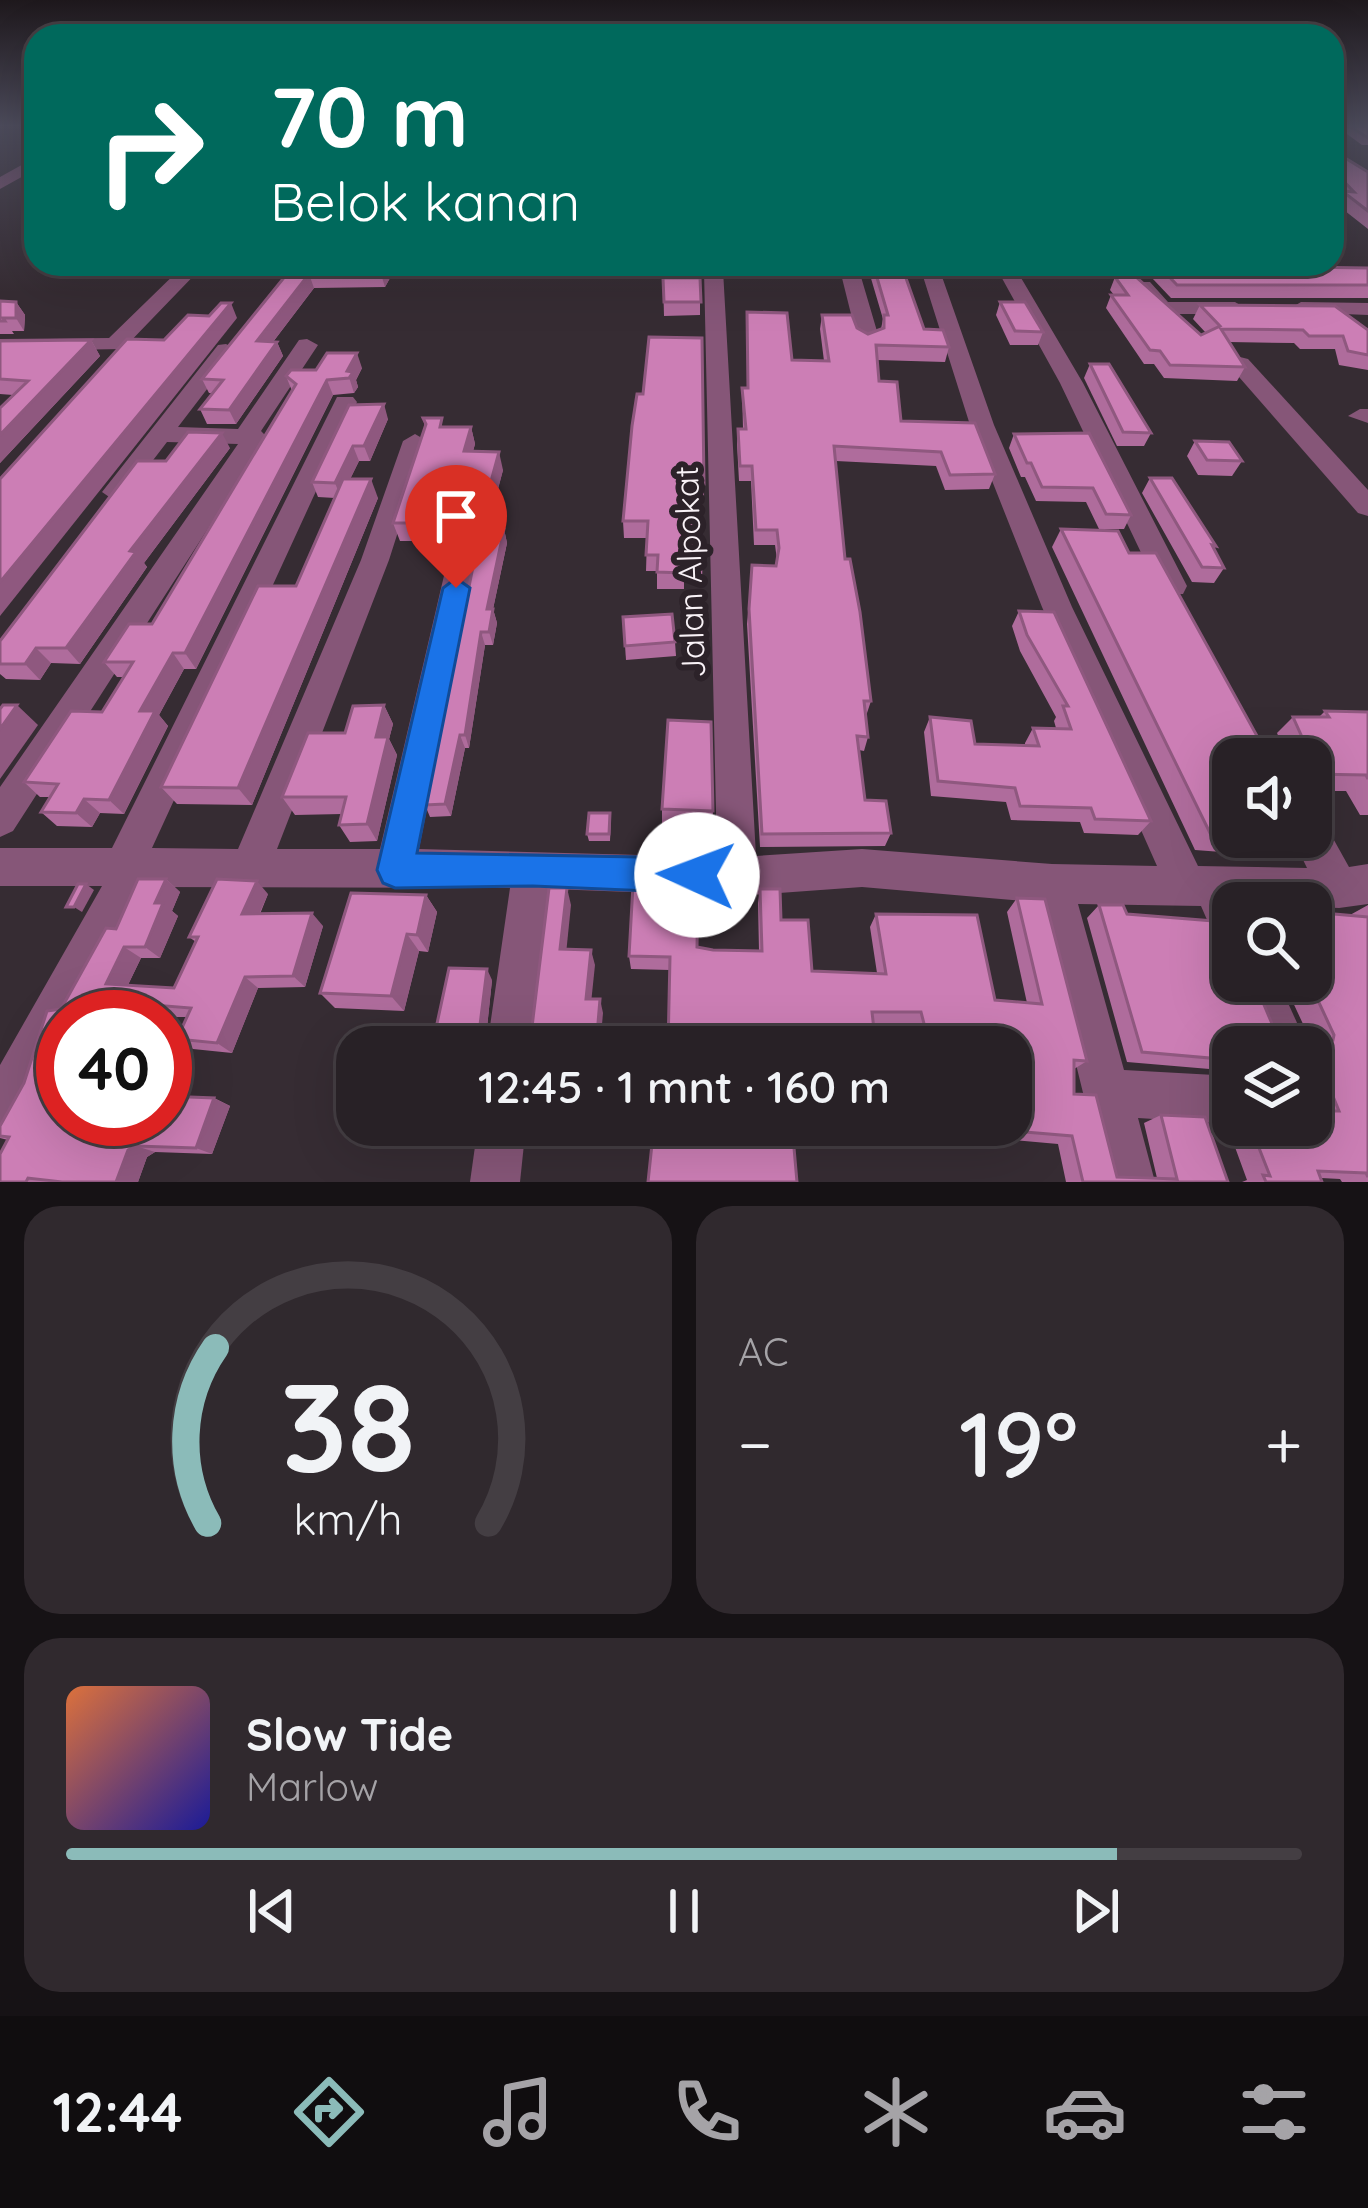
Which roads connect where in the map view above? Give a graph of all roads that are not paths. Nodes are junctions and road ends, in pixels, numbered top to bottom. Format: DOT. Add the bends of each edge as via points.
graph roads {
  1 [pos="185,276"];
  2 [pos="713,276"];
  3 [pos="851,276"];
  4 [pos="932,276"];
  5 [pos="1011,276"];
  6 [pos="1134,276"];
  7 [pos="1334,309"];
  8 [pos="1368,309"];
  9 [pos="241,332"];
  10 [pos="868,338"];
  11 [pos="1365,338"];
  12 [pos="308,345"];
  13 [pos="10,346"];
  14 [pos="0,364"];
  15 [pos="1240,364"];
  16 [pos="345,402"];
  17 [pos="159,434"];
  18 [pos="247,434"];
  19 [pos="415,441"];
  20 [pos="1368,507"];
  21 [pos="93,522"];
  22 [pos="464,550"];
  23 [pos="1184,607"];
  24 [pos="0,819"];
  25 [pos="1329,858"];
  26 [pos="251,865"];
  27 [pos="130,866"];
  28 [pos="533,869"];
  29 [pos="395,870"];
  30 [pos="2,871"];
  31 [pos="737,877"];
  32 [pos="1052,884"];
  33 [pos="1200,886"];
  34 [pos="1354,886"];
  35 [pos="1212,902"];
  36 [pos="514,1026"];
  37 [pos="1106,1093"];
  38 [pos="1212,1099"];
  39 [pos="0,1111"];
  40 [pos="499,1146"];
  41 [pos="495,1182"];
  42 [pos="1130,1182"];
  1 -- 13 [label="street" via="114,354"];
  2 -- 31 [label="street, Jalan Alpokat"];
  3 -- 10 [label="street"];
  4 -- 33 [label="street" via="982,425 1057,607"];
  5 -- 23 [label="street" via="1047,331"];
  6 -- 7 [label="street" via="1171,316"];
  7 -- 8 [label="street"];
  7 -- 11 [label="street"];
  9 -- 17 [label="street"];
  12 -- 18 [label="street"];
  13 -- 14 [label="street"];
  15 -- 20 [label="street"];
  16 -- 27 [label="street"];
  17 -- 18 [label="street"];
  17 -- 21 [label="street"];
  18 -- 24 [label="street" via="255,437"];
  19 -- 26 [label="street"];
  22 -- 29 [label="street"];
  25 -- 34 [label="street"];
  26 -- 27 [label="street"];
  26 -- 29 [label="street"];
  27 -- 30 [label="street"];
  27 -- 39 [label="street"];
  28 -- 29 [label="street"];
  28 -- 31 [label="street"];
  28 -- 36 [label="street"];
  31 -- 32 [label="street" via="862,868"];
  32 -- 33 [label="street"];
  32 -- 37 [label="street"];
  33 -- 34 [label="street"];
  33 -- 35 [label="street"];
  37 -- 38 [label="street"];
  37 -- 42 [label="street"];
  40 -- 41 [label="street"];
}
